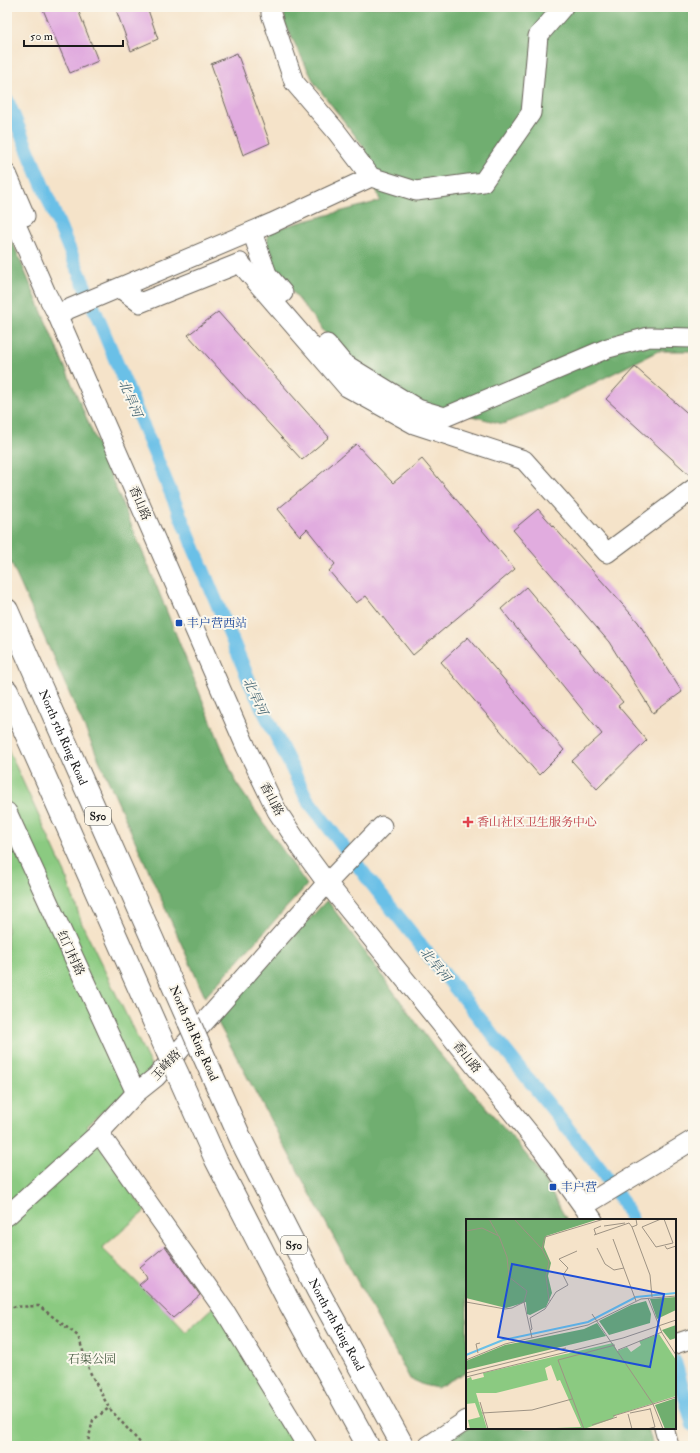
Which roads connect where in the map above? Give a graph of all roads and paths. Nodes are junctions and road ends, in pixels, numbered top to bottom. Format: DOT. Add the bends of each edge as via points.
graph roads {
  1 [pos="271,7"];
  2 [pos="563,7"];
  3 [pos="7,174"];
  4 [pos="371,178"];
  5 [pos="7,204"];
  6 [pos="252,232"];
  7 [pos="120,288"];
  8 [pos="58,314"];
  9 [pos="693,338"];
  10 [pos="693,488"];
  11 [pos="7,610"];
  12 [pos="7,691"];
  13 [pos="7,812"];
  14 [pos="382,826"];
  15 [pos="327,883"];
  16 [pos="136,1093"];
  17 [pos="99,1133"];
  18 [pos="693,1140"];
  19 [pos="591,1208"];
  20 [pos="7,1216"];
  21 [pos="7,1309"];
  22 [pos="693,1338"];
  23 [pos="676,1344"];
  24 [pos="109,1408"];
  25 [pos="466,1421"];
  26 [pos="664,1429"];
  27 [pos="399,1440"];
  28 [pos="87,1446"];
  29 [pos="142,1446"];
  30 [pos="307,1446"];
  31 [pos="368,1446"];
  32 [pos="428,1446"];
  33 [pos="669,1446"];
  1 -- 4 [label="street" via="271,14 294,82 336,131"];
  2 -- 4 [label="street" via="538,36 531,113 483,182 416,191"];
  3 -- 8 [label="street, 香山路" via="54,289"];
  4 -- 6 [label="street"];
  5 -- 8 [label="street, 香山路" via="46,293"];
  6 -- 7 [label="street"];
  6 -- 9 [label="street" via="267,274 343,363 418,409 445,417 608,348 649,337"];
  7 -- 8 [label="street"];
  7 -- 10 [label="street" via="140,303 240,263 347,387 414,424 524,460 607,553"];
  8 -- 15 [label="street, 香山路" via="261,780 277,812"];
  11 -- 27 [label="highway, North 5th Ring Road / S50, bridge" via="243,1144 318,1291"];
  12 -- 31 [label="highway, S50, bridge" via="223,1173 290,1304"];
  13 -- 16 [label="street, 红门村路"];
  14 -- 15 [label="street, 玉峰路"];
  15 -- 16 [label="street, 玉峰路" via="156,1077"];
  15 -- 19 [label="street, 香山路"];
  16 -- 17 [label="street, 玉峰路"];
  17 -- 20 [label="street, 玉峰路"];
  17 -- 30 [label="street" via="226,1313"];
  18 -- 19 [label="street" via="632,1176"];
  21 -- 24 [label="path" via="39,1306 78,1336 90,1372"];
  22 -- 23 [label="street"];
  24 -- 28 [label="path" via="93,1420"];
  24 -- 29 [label="path"];
  25 -- 32 [label="street"];
  26 -- 33 [label="street"];
}
